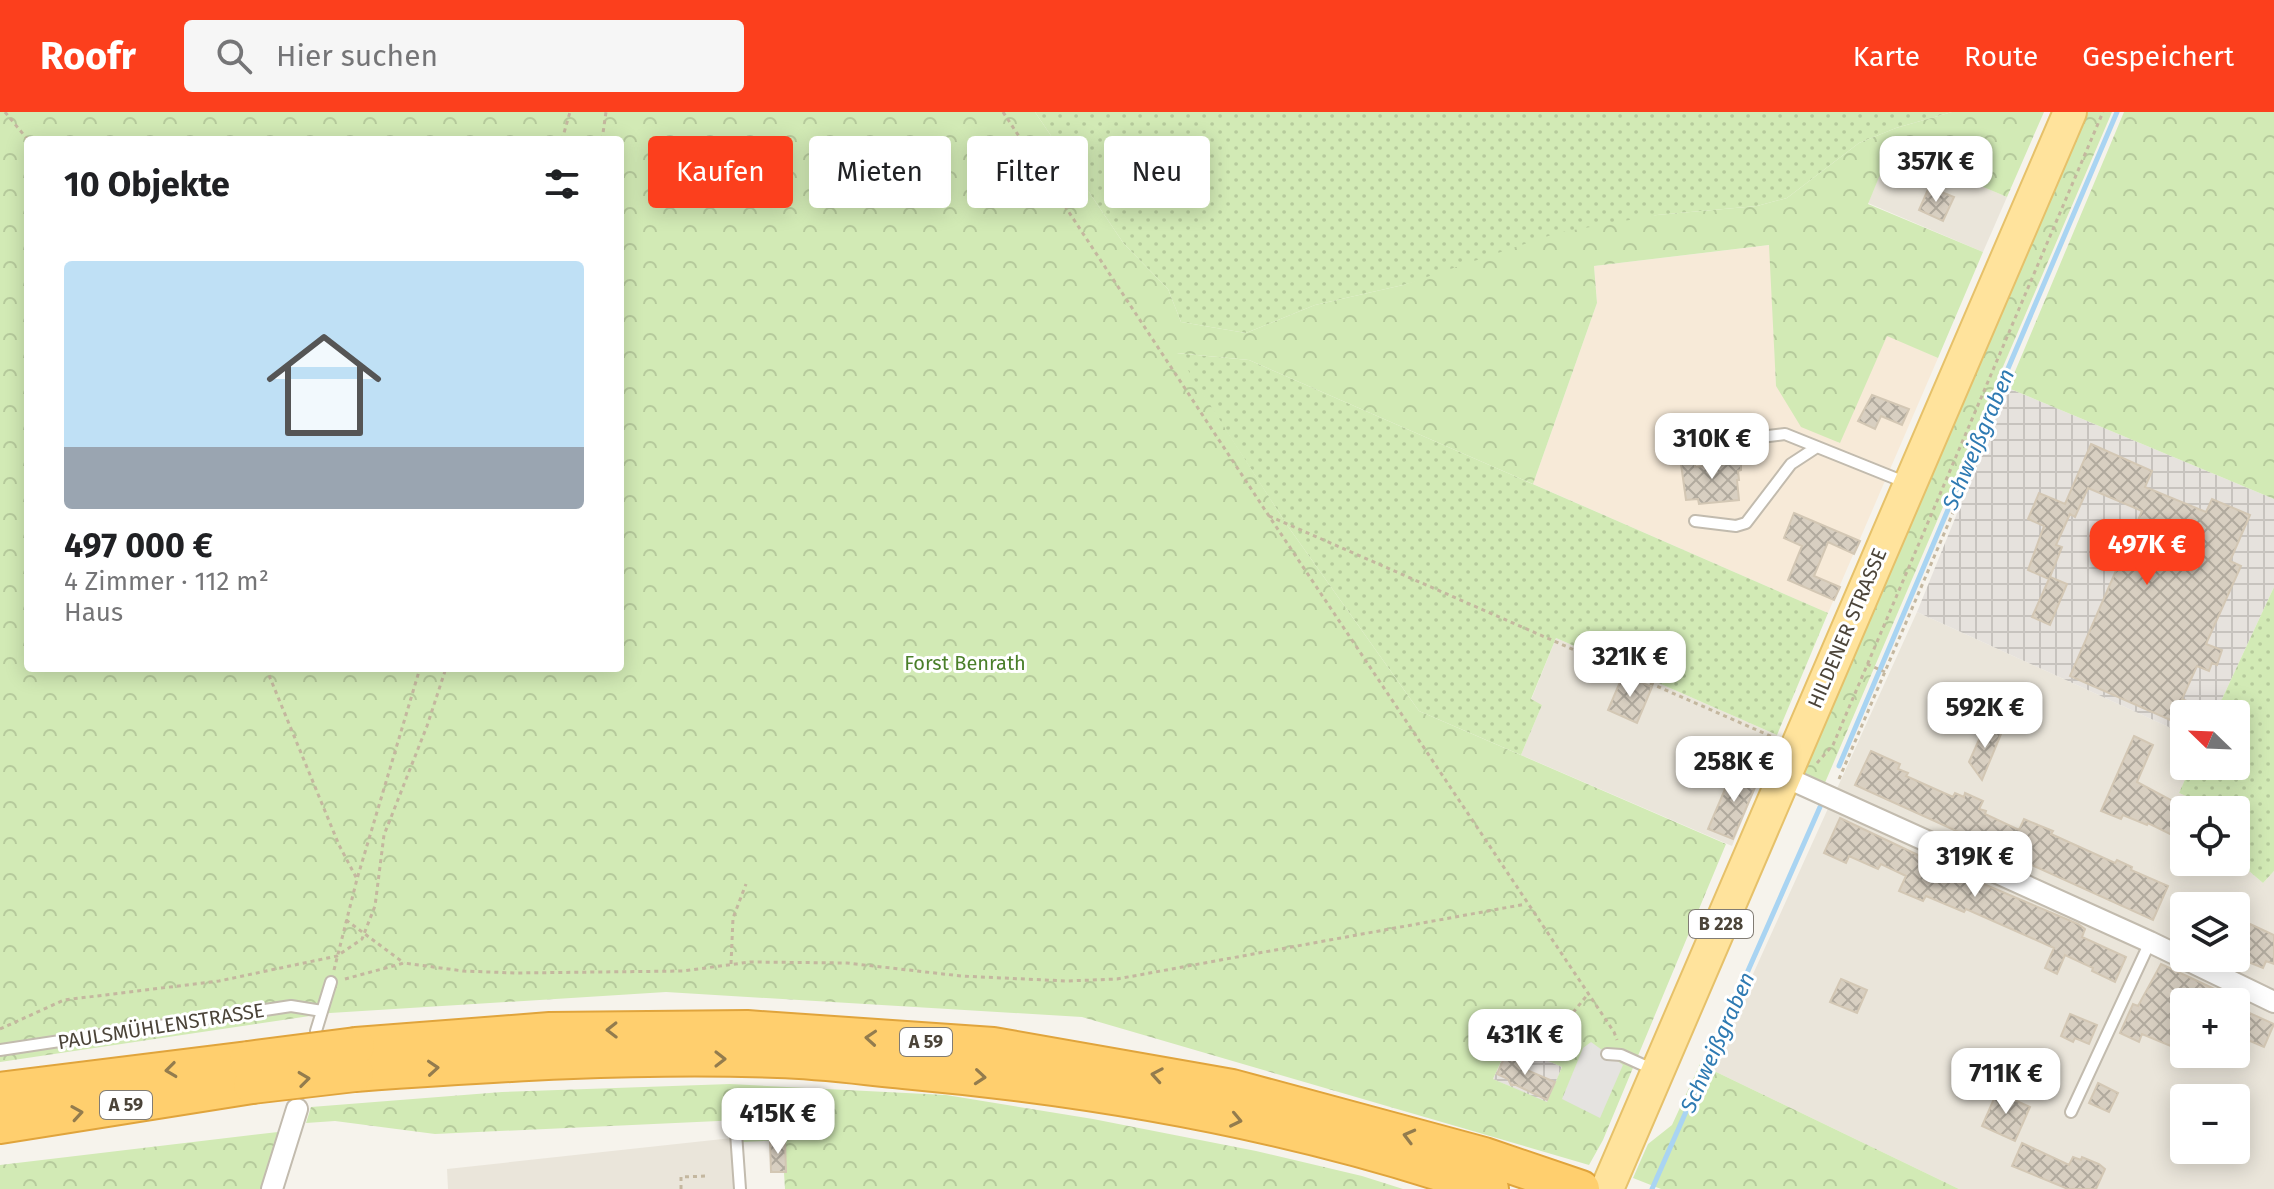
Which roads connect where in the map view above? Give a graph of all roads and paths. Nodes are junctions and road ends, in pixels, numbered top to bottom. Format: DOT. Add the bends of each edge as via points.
graph roads {
  1 [pos="5,112"];
  2 [pos="570,112"];
  3 [pos="606,112"];
  4 [pos="1003,112"];
  5 [pos="2070,112"];
  6 [pos="2103,112"];
  7 [pos="25,136"];
  8 [pos="563,136"];
  9 [pos="603,136"];
  10 [pos="1961,444"];
  11 [pos="1817,447"];
  12 [pos="1686,451"];
  13 [pos="1908,484"];
  14 [pos="1269,516"];
  15 [pos="1695,521"];
  16 [pos="1867,664"];
  17 [pos="268,672"];
  18 [pos="419,672"];
  19 [pos="445,672"];
  20 [pos="1884,672"];
  21 [pos="1782,741"];
  22 [pos="1792,780"];
  23 [pos="1831,798"];
  24 [pos="357,879"];
  25 [pos="746,884"];
  26 [pos="1526,904"];
  27 [pos="346,920"];
  28 [pos="365,935"];
  29 [pos="2150,942"];
  30 [pos="337,956"];
  31 [pos="404,963"];
  32 [pos="731,964"];
  33 [pos="331,982"];
  34 [pos="1588,994"];
  35 [pos="2274,1002"];
  36 [pos="322,1011"];
  37 [pos="0,1029"];
  38 [pos="316,1031"];
  39 [pos="0,1050"];
  40 [pos="1607,1054"];
  41 [pos="1621,1055"];
  42 [pos="1538,1056"];
  43 [pos="250,1072"];
  44 [pos="1658,1072"];
  45 [pos="0,1091"];
  46 [pos="297,1109"];
  47 [pos="2071,1112"];
  48 [pos="0,1125"];
  49 [pos="736,1133"];
  50 [pos="707,1176"];
  51 [pos="1484,1176"];
  52 [pos="272,1189"];
  53 [pos="681,1189"];
  54 [pos="740,1189"];
  55 [pos="1581,1189"];
  56 [pos="1607,1189"];
  1 -- 7 [label="path"];
  2 -- 8 [label="path"];
  3 -- 9 [label="path"];
  4 -- 14 [label="path"];
  5 -- 13 [label="main road, HILDENER STRASSE / B 228"];
  6 -- 10 [label="path"];
  10 -- 16 [label="path"];
  10 -- 20 [label="path" via="1979,452"];
  11 -- 12 [label="lane" via="1785,434"];
  11 -- 13 [label="lane"];
  11 -- 15 [label="lane" via="1791,464 1746,523"];
  13 -- 22 [label="main road, HILDENER STRASSE / B 228"];
  14 -- 21 [label="path"];
  14 -- 26 [label="path"];
  16 -- 20 [label="path"];
  16 -- 22 [label="path" via="1833,745"];
  17 -- 24 [label="path"];
  18 -- 24 [label="path"];
  19 -- 28 [label="path" via="384,835 375,906"];
  20 -- 23 [label="path"];
  22 -- 23 [label="street"];
  22 -- 44 [label="main road, HILDENER STRASSE / B 228"];
  23 -- 29 [label="street"];
  24 -- 27 [label="path"];
  25 -- 32 [label="path" via="733,918"];
  26 -- 32 [label="path" via="1117,979 961,976 847,963"];
  26 -- 34 [label="path"];
  27 -- 28 [label="path"];
  27 -- 30 [label="path"];
  28 -- 30 [label="path"];
  28 -- 31 [label="path"];
  29 -- 35 [label="street"];
  29 -- 47 [label="lane"];
  30 -- 33 [label="path"];
  30 -- 37 [label="path" via="219,981 64,1000"];
  31 -- 32 [label="path" via="515,973 683,971"];
  31 -- 33 [label="path"];
  33 -- 36 [label="lane"];
  34 -- 41 [label="path" via="1614,1032"];
  34 -- 42 [label="path"];
  36 -- 38 [label="lane"];
  36 -- 39 [label="lane, PAULSMÜHLENSTRASSE" via="291,1006"];
  40 -- 41 [label="lane"];
  41 -- 44 [label="lane"];
  43 -- 45 [label="highway, A 59, one-way"];
  48 -- 43 [label="highway, A 59, one-way"];
  43 -- 51 [label="highway, A 59, bridge" via="355,1059 779,1059 1013,1080 1126,1098"];
  44 -- 56 [label="main road, HILDENER STRASSE / B 228"];
  46 -- 52 [label="street"];
  49 -- 54 [label="lane"];
  50 -- 53 [label="path" via="681,1177"];
  51 -- 55 [label="highway, A 59"];
}
